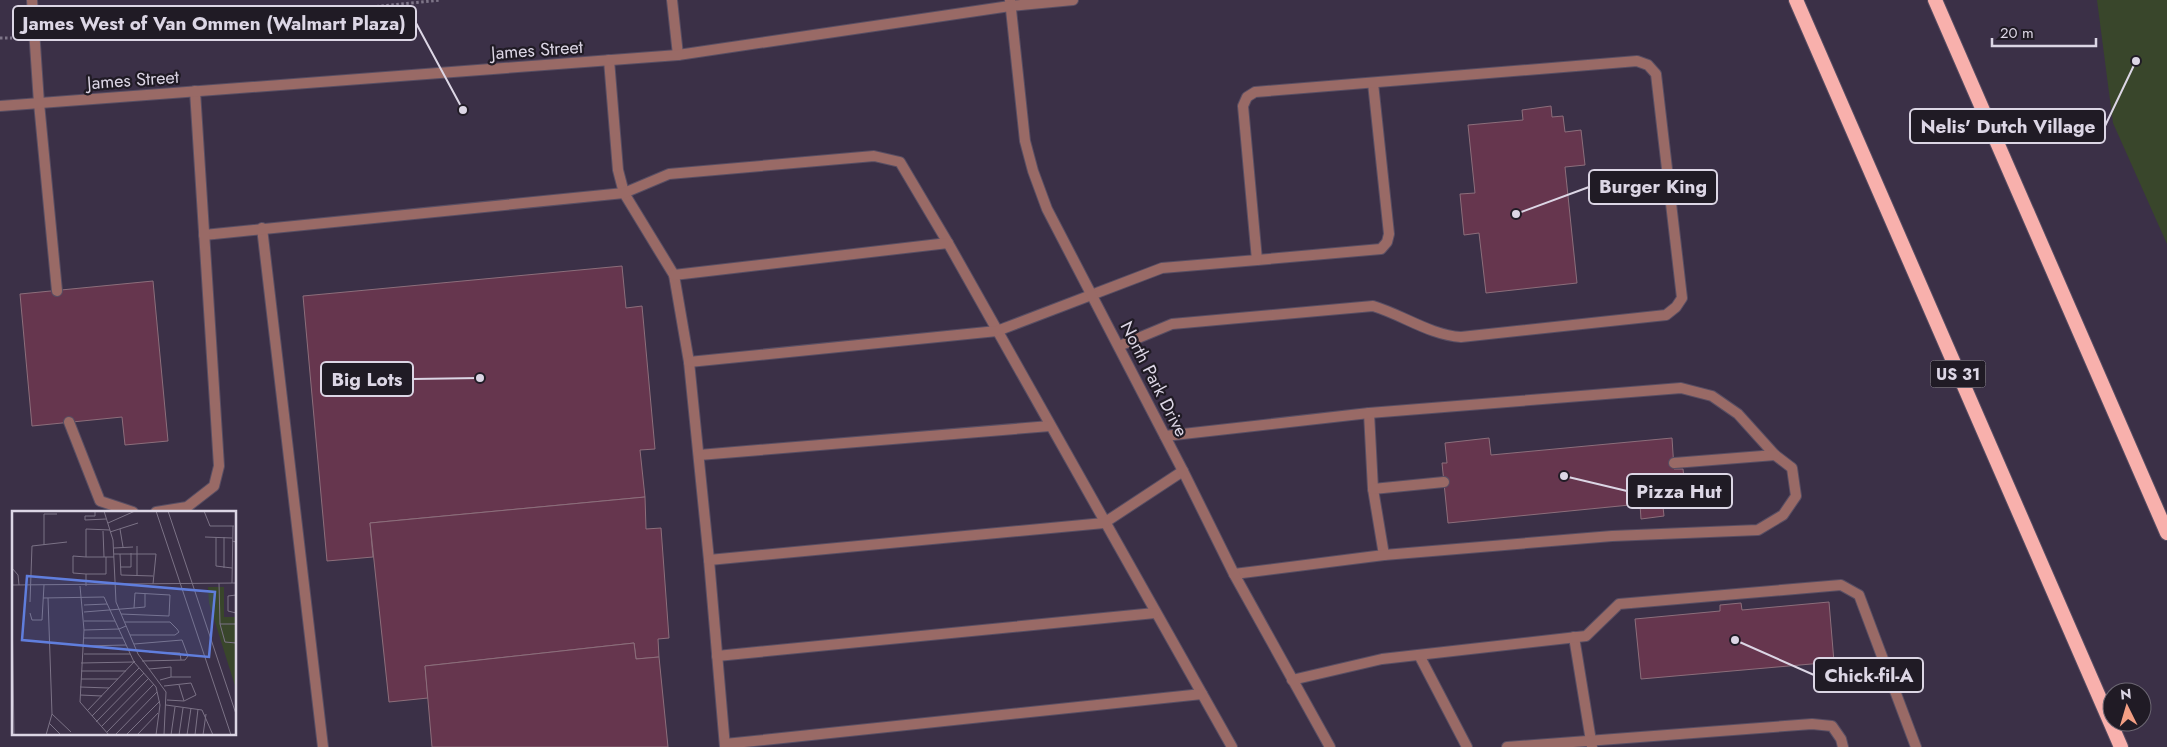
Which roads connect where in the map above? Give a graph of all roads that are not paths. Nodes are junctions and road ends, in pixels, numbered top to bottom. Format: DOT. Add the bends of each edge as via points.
graph roads {
  1 [pos="32,0"];
  2 [pos="672,0"];
  3 [pos="1073,0"];
  4 [pos="1796,0"];
  5 [pos="1935,0"];
  6 [pos="1010,3"];
  7 [pos="678,55"];
  8 [pos="608,60"];
  9 [pos="1373,83"];
  10 [pos="195,92"];
  11 [pos="39,103"];
  12 [pos="0,106"];
  13 [pos="624,193"];
  14 [pos="262,228"];
  15 [pos="204,235"];
  16 [pos="948,243"];
  17 [pos="1257,260"];
  18 [pos="674,275"];
  19 [pos="56,291"];
  20 [pos="1092,294"];
  21 [pos="997,331"];
  22 [pos="1119,346"];
  23 [pos="689,362"];
  24 [pos="1369,413"];
  25 [pos="69,422"];
  26 [pos="1050,426"];
  27 [pos="1165,436"];
  28 [pos="699,455"];
  29 [pos="1776,456"];
  30 [pos="1674,463"];
  31 [pos="1184,471"];
  32 [pos="1444,482"];
  33 [pos="1373,489"];
  34 [pos="130,511"];
  35 [pos="164,511"];
  36 [pos="1104,523"];
  37 [pos="2167,533"];
  38 [pos="1384,555"];
  39 [pos="710,560"];
  40 [pos="1234,574"];
  41 [pos="1155,613"];
  42 [pos="1574,637"];
  43 [pos="1419,655"];
  44 [pos="717,656"];
  45 [pos="1292,680"];
  46 [pos="1202,694"];
  47 [pos="1592,744"];
  48 [pos="725,746"];
  49 [pos="323,747"];
  50 [pos="1232,747"];
  51 [pos="1330,747"];
  52 [pos="1467,747"];
  53 [pos="1507,747"];
  54 [pos="1843,747"];
  55 [pos="1916,747"];
  56 [pos="2121,747"];
  1 -- 11 [label="street"];
  2 -- 7 [label="street"];
  3 -- 6 [label="street, James Street"];
  4 -- 56 [label="highway, US 31"];
  5 -- 37 [label="highway"];
  6 -- 7 [label="street, James Street"];
  6 -- 20 [label="street, North Park Drive" via="1025,141 1031,163 1047,209"];
  7 -- 8 [label="street, James Street"];
  8 -- 10 [label="street, James Street"];
  8 -- 13 [label="street" via="618,170"];
  9 -- 17 [label="street" via="1256,92 1247,97 1243,106"];
  9 -- 17 [label="street" via="1389,234 1387,242 1381,249"];
  9 -- 22 [label="street" via="1637,62 1648,64 1656,74 1682,298 1676,308 1666,315 1461,337 1444,336 1374,306 1172,324"];
  10 -- 11 [label="street, James Street"];
  10 -- 15 [label="street"];
  11 -- 12 [label="street, James Street"];
  11 -- 19 [label="street"];
  13 -- 14 [label="street"];
  13 -- 16 [label="street" via="669,174 874,156 900,162"];
  13 -- 18 [label="street"];
  14 -- 15 [label="street"];
  14 -- 49 [label="street"];
  15 -- 35 [label="street" via="219,466 214,486 187,508"];
  16 -- 18 [label="street"];
  16 -- 21 [label="street"];
  17 -- 20 [label="street" via="1162,268"];
  18 -- 23 [label="street"];
  20 -- 21 [label="street"];
  20 -- 22 [label="street, North Park Drive"];
  21 -- 23 [label="street"];
  21 -- 26 [label="street"];
  22 -- 27 [label="street, North Park Drive"];
  23 -- 28 [label="street"];
  24 -- 27 [label="street"];
  24 -- 29 [label="street" via="1681,388 1712,396 1738,414"];
  24 -- 33 [label="street"];
  25 -- 34 [label="street" via="100,501"];
  26 -- 28 [label="street"];
  26 -- 36 [label="street"];
  27 -- 31 [label="street, North Park Drive"];
  28 -- 39 [label="street"];
  29 -- 30 [label="street"];
  29 -- 38 [label="street" via="1792,468 1796,496 1783,515 1758,530 1612,536"];
  31 -- 36 [label="street"];
  31 -- 40 [label="street, North Park Drive"];
  32 -- 33 [label="street"];
  33 -- 38 [label="street"];
  36 -- 39 [label="street"];
  36 -- 41 [label="street"];
  38 -- 40 [label="street"];
  39 -- 44 [label="street"];
  40 -- 45 [label="street, North Park Drive"];
  41 -- 44 [label="street"];
  41 -- 46 [label="street"];
  42 -- 43 [label="street"];
  42 -- 47 [label="street"];
  42 -- 55 [label="street" via="1586,636 1619,604 1841,585 1859,595"];
  43 -- 45 [label="street" via="1382,659"];
  43 -- 52 [label="street"];
  44 -- 48 [label="street"];
  45 -- 51 [label="street, North Park Drive"];
  46 -- 48 [label="street"];
  46 -- 50 [label="street"];
  47 -- 53 [label="street"];
  47 -- 54 [label="street" via="1812,724 1832,726"];
}
